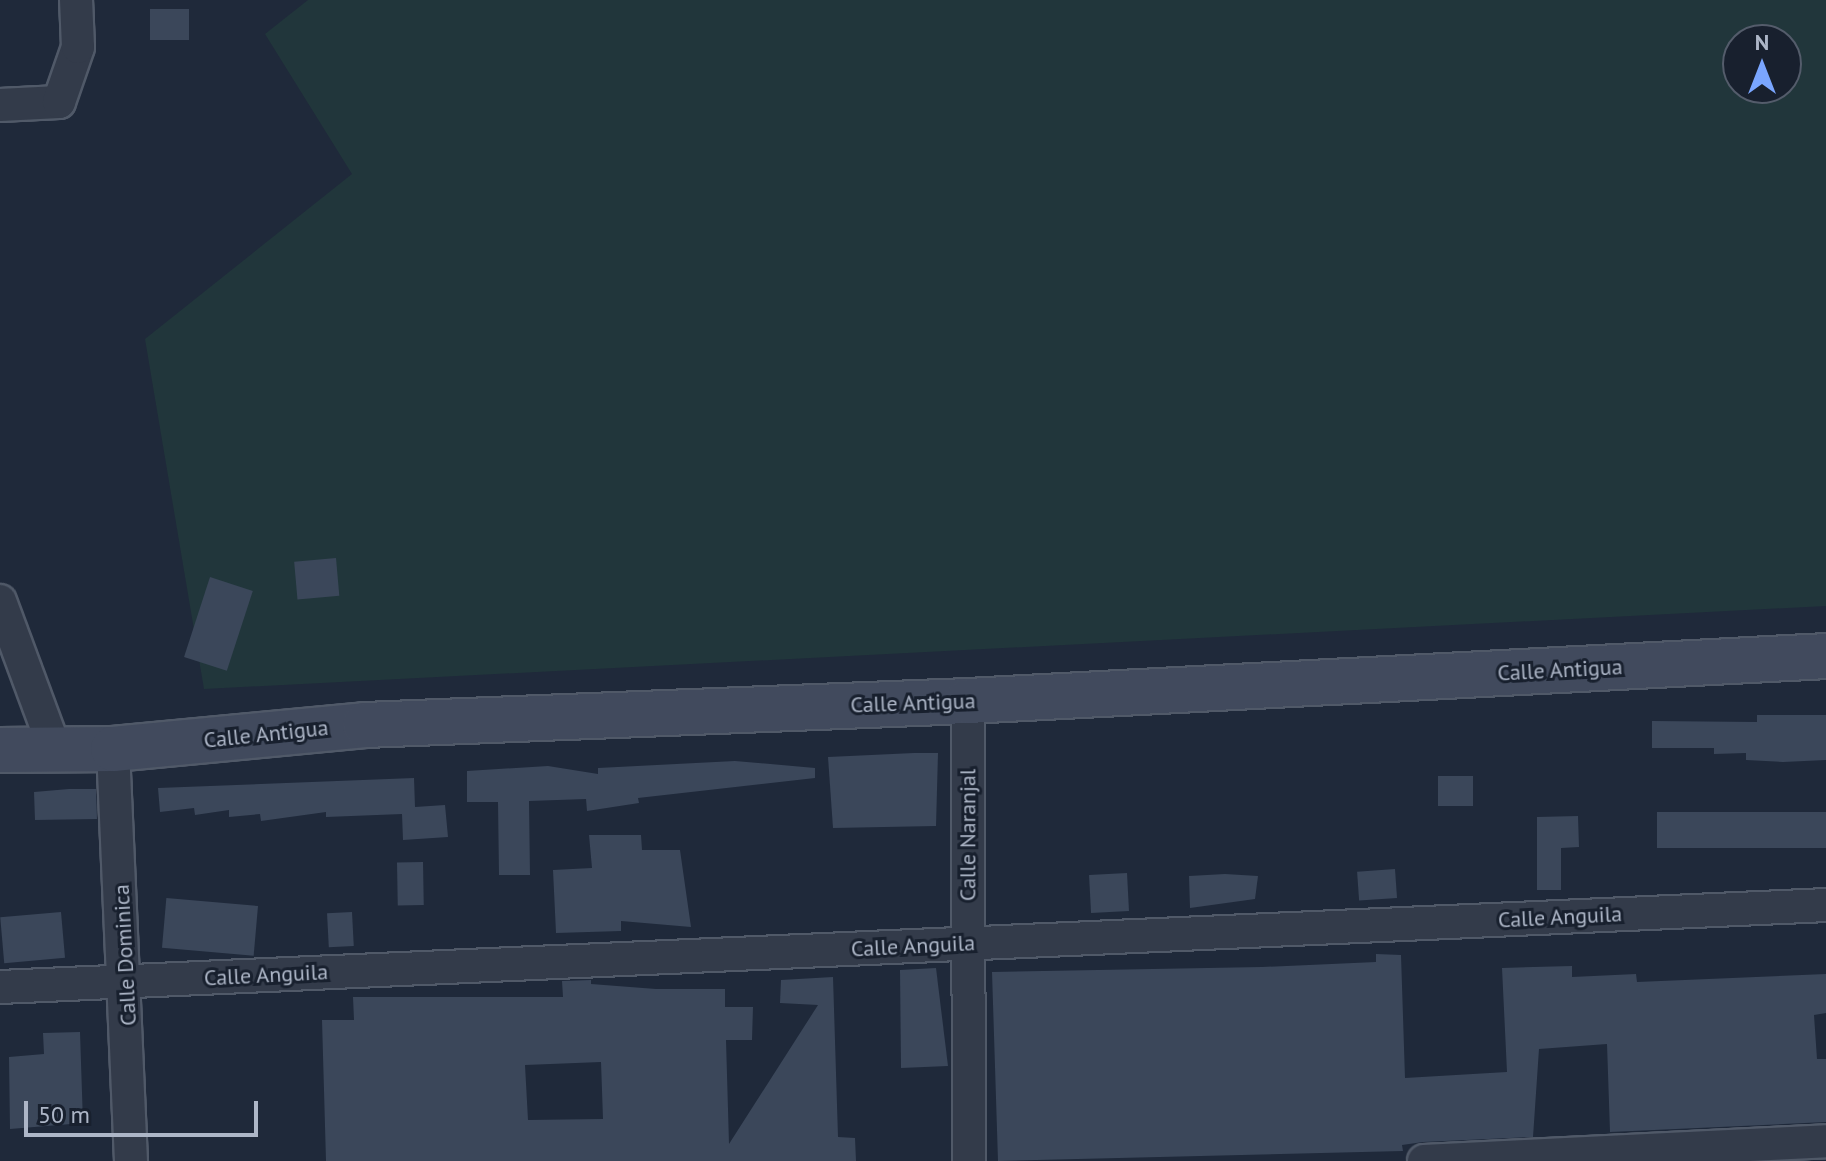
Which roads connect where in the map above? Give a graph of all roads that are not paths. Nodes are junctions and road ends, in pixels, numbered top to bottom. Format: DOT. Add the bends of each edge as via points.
graph roads {
  1 [pos="76,0"];
  2 [pos="0,105"];
  3 [pos="0,601"];
  4 [pos="1826,656"];
  5 [pos="968,701"];
  6 [pos="54,747"];
  7 [pos="113,749"];
  8 [pos="0,750"];
  9 [pos="1826,905"];
  10 [pos="968,944"];
  11 [pos="127,981"];
  12 [pos="0,987"];
  13 [pos="1826,1141"];
  14 [pos="131,1161"];
  15 [pos="969,1161"];
  16 [pos="1424,1161"];
  1 -- 2 [label="street" via="78,47 59,102"];
  3 -- 6 [label="street"];
  4 -- 5 [label="street, Calle Antigua"];
  5 -- 7 [label="street, Calle Antigua" via="365,725"];
  5 -- 10 [label="street, Calle Naranjal"];
  6 -- 7 [label="street, Calle Antigua"];
  6 -- 8 [label="street, Calle Antigua"];
  7 -- 11 [label="street, Calle Dominica"];
  9 -- 10 [label="street, Calle Anguila"];
  10 -- 11 [label="street, Calle Anguila"];
  10 -- 15 [label="street, Calle Naranjal"];
  11 -- 12 [label="street, Calle Anguila"];
  11 -- 14 [label="street, Calle Dominica"];
  13 -- 16 [label="street"];
}
